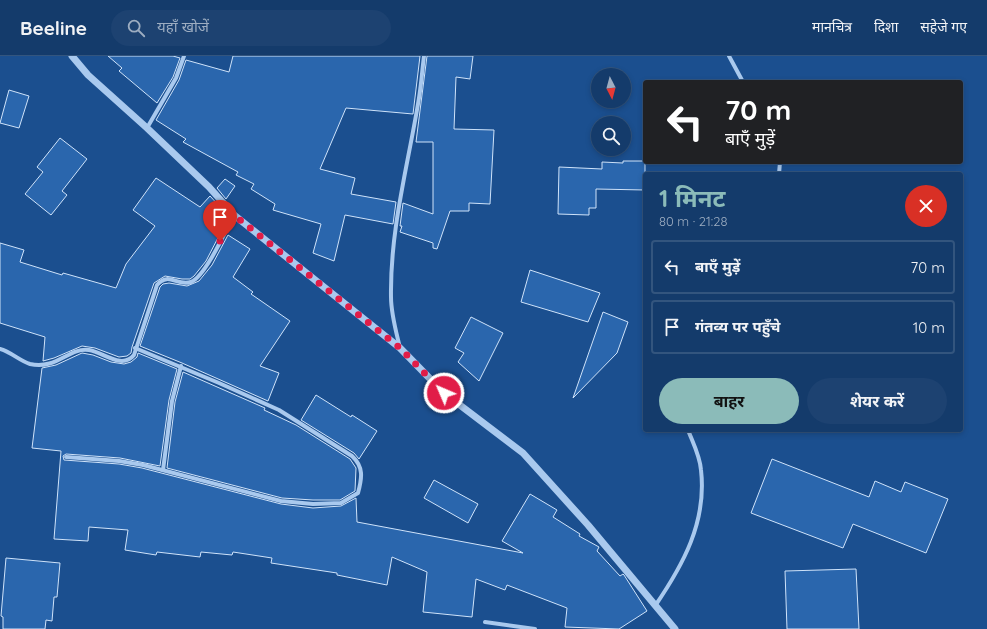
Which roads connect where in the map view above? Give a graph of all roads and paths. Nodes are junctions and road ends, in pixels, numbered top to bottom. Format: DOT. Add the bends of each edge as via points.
graph roads {
  1 [pos="72,56"];
  2 [pos="184,56"];
  3 [pos="424,56"];
  4 [pos="729,56"];
  5 [pos="742,80"];
  6 [pos="147,128"];
  7 [pos="234,215"];
  8 [pos="135,348"];
  9 [pos="400,348"];
  10 [pos="0,349"];
  11 [pos="181,366"];
  12 [pos="689,432"];
  13 [pos="66,457"];
  14 [pos="163,470"];
  15 [pos="655,606"];
  16 [pos="485,622"];
  17 [pos="535,629"];
  18 [pos="675,629"];
  1 -- 6 [label="street" via="88,75"];
  2 -- 6 [label="street" via="176,78"];
  3 -- 9 [label="street" via="393,244 391,297"];
  4 -- 5 [label="street"];
  6 -- 7 [label="street" via="209,187"];
  7 -- 8 [label="street" via="196,279 184,283 167,279 157,285"];
  7 -- 9 [label="street"];
  8 -- 10 [label="street" via="134,355 124,362 88,350 74,351 60,360 44,365 30,364"];
  8 -- 11 [label="street"];
  9 -- 15 [label="street" via="444,393 524,453"];
  11 -- 14 [label="street" via="172,401"];
  11 -- 14 [label="street" via="279,410 352,456 358,461 362,477 358,493 349,500 342,503 313,504 281,501"];
  12 -- 15 [label="street" via="701,469 700,509 681,566"];
  13 -- 14 [label="street" via="119,461"];
  15 -- 18 [label="street"];
  16 -- 17 [label="street"];
}
